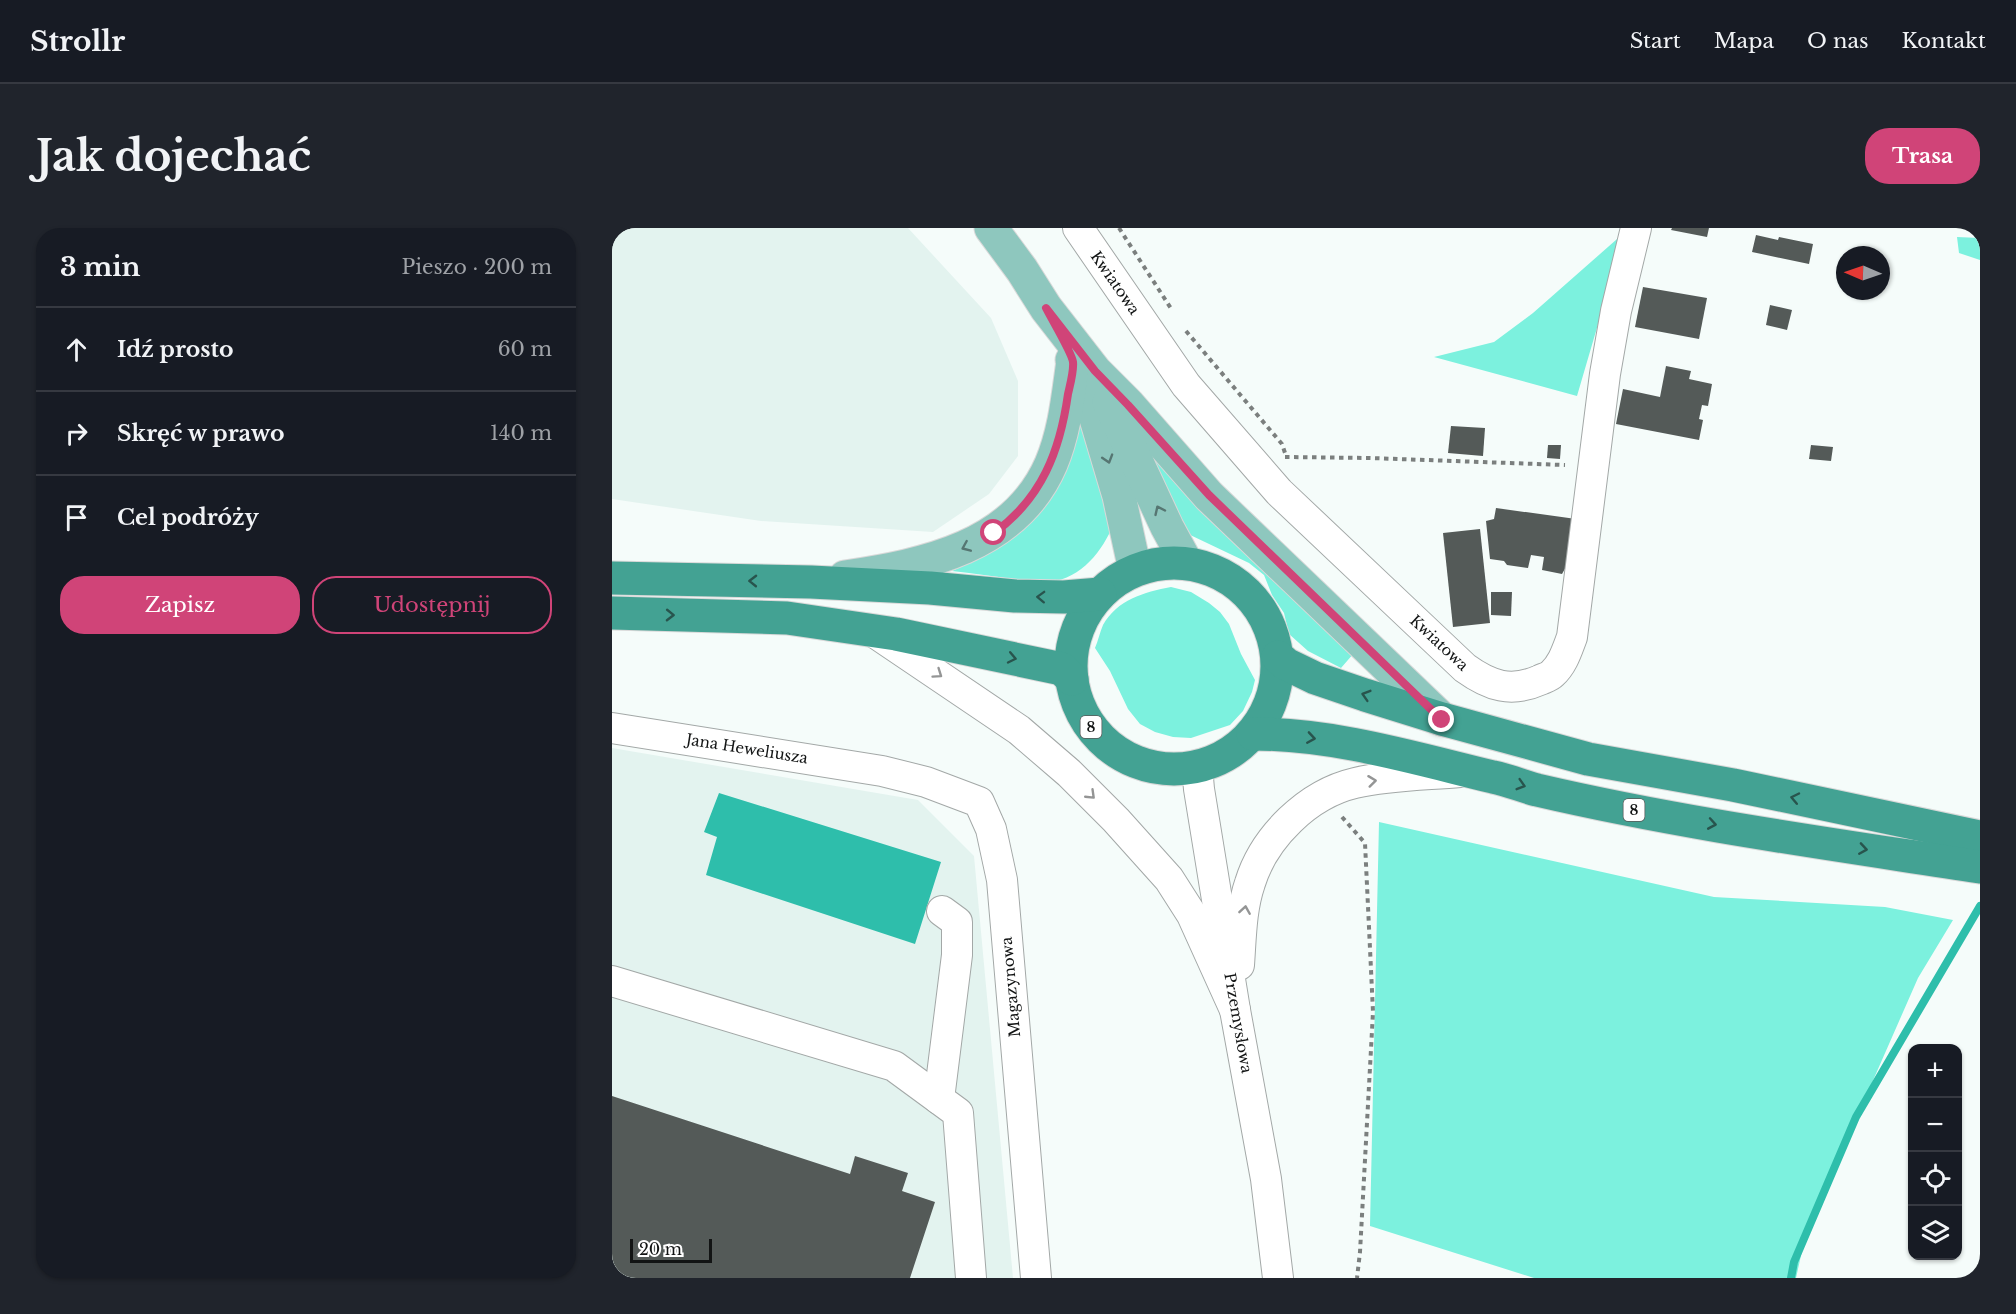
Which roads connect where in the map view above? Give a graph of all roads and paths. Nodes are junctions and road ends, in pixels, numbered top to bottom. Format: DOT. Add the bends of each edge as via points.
graph roads {
  1 [pos="991,228"];
  2 [pos="1078,228"];
  3 [pos="1119,228"];
  4 [pos="1636,228"];
  5 [pos="1177,318"];
  6 [pos="1184,327"];
  7 [pos="1084,366"];
  8 [pos="1286,456"];
  9 [pos="1280,464"];
  10 [pos="1593,467"];
  11 [pos="1186,562"];
  12 [pos="1135,570"];
  13 [pos="612,578"];
  14 [pos="812,582"];
  15 [pos="1100,594"];
  16 [pos="612,614"];
  17 [pos="872,630"];
  18 [pos="1278,657"];
  19 [pos="1072,679"];
  20 [pos="1442,720"];
  21 [pos="612,728"];
  22 [pos="1253,734"];
  23 [pos="1197,767"];
  24 [pos="882,771"];
  25 [pos="1465,771"];
  26 [pos="1337,813"];
  27 [pos="1980,837"];
  28 [pos="1980,867"];
  29 [pos="942,911"];
  30 [pos="612,981"];
  31 [pos="1235,1010"];
  32 [pos="939,1099"];
  33 [pos="971,1278"];
  34 [pos="1036,1278"];
  35 [pos="1278,1278"];
  36 [pos="1357,1278"];
  1 -- 7 [label="main road"];
  2 -- 10 [label="street, Kwiatowa" via="1186,385 1279,492 1446,652 1480,679 1520,687 1552,675 1564,657 1572,637"];
  3 -- 5 [label="path"];
  4 -- 10 [label="street, Kwiatowa" via="1616,311"];
  6 -- 8 [label="path" via="1282,444"];
  11 -- 7 [label="main road, one-way"];
  7 -- 12 [label="main road, one-way"];
  7 -- 14 [label="main road, one-way" via="1042,482 1006,524 966,548 867,574"];
  7 -- 20 [label="main road" via="1128,405 1209,495"];
  8 -- 9 [label="path"];
  8 -- 10 [label="path"];
  11 -- 12 [label="highway, 8" via="1160,563"];
  11 -- 18 [label="highway, 8" via="1214,569 1238,584 1258,604 1271,629"];
  12 -- 15 [label="highway, 8"];
  14 -- 13 [label="highway, one-way"];
  15 -- 14 [label="highway, one-way" via="1015,596"];
  15 -- 19 [label="highway, 8" via="1085,612 1076,633"];
  16 -- 17 [label="highway, one-way" via="787,618"];
  17 -- 19 [label="highway, one-way" via="1062,669"];
  17 -- 31 [label="street, one-way" via="1019,730 1116,820 1169,879 1192,915"];
  20 -- 18 [label="highway, one-way" via="1315,678"];
  18 -- 22 [label="highway, 8" via="1276,685 1268,711"];
  19 -- 23 [label="highway, 8" via="1079,707 1094,731 1115,751 1140,764 1168,770"];
  27 -- 20 [label="highway, one-way" via="1588,759"];
  21 -- 24 [label="street, Jana Heweliusza"];
  22 -- 23 [label="highway, 8" via="1237,749"];
  22 -- 25 [label="highway, 8, one-way" via="1288,734 1355,745"];
  23 -- 31 [label="street, Przemysłowa"];
  24 -- 34 [label="street, Magazynowa" via="979,802 991,829 1002,880"];
  25 -- 28 [label="highway, 8, one-way" via="1644,812"];
  31 -- 25 [label="street, one-way" via="1250,883 1261,858 1287,823 1326,795 1354,783"];
  26 -- 36 [label="path" via="1365,843 1373,1001"];
  29 -- 32 [label="street" via="957,922 957,955"];
  30 -- 32 [label="street" via="894,1066"];
  31 -- 35 [label="street, Przemysłowa" via="1266,1179"];
  32 -- 33 [label="street" via="958,1113"];
}
